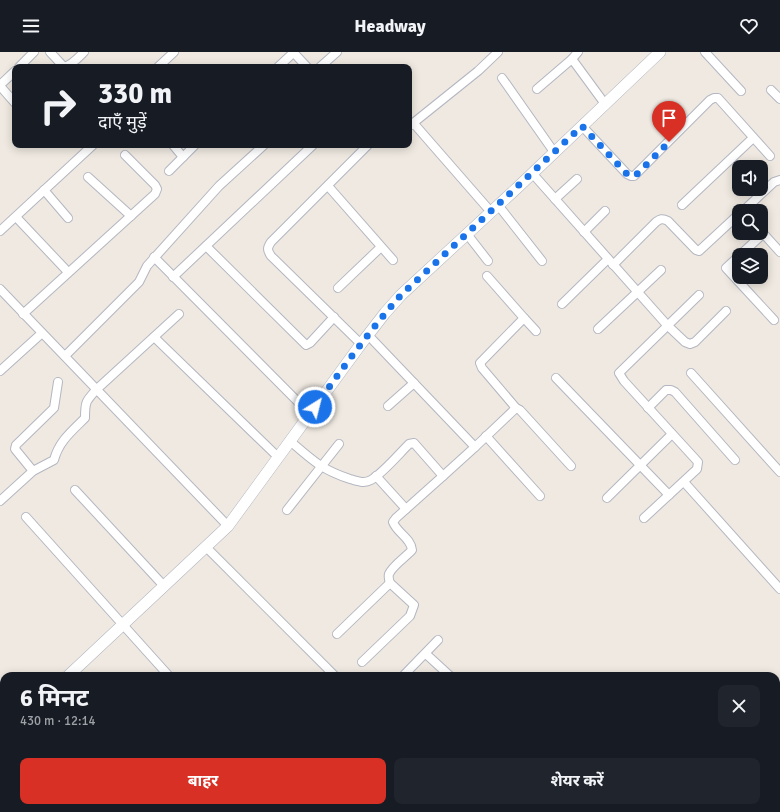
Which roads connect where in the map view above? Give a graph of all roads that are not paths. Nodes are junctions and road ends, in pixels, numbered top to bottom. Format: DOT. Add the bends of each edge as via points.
graph roads {
  1 [pos="34,52"];
  2 [pos="50,52"];
  3 [pos="84,52"];
  4 [pos="174,52"];
  5 [pos="293,52"];
  6 [pos="336,52"];
  7 [pos="498,52"];
  8 [pos="660,52"];
  9 [pos="705,52"];
  10 [pos="576,54"];
  11 [pos="22,64"];
  12 [pos="62,64"];
  13 [pos="70,64"];
  14 [pos="161,64"];
  15 [pos="281,64"];
  16 [pos="304,64"];
  17 [pos="323,64"];
  18 [pos="12,74"];
  19 [pos="502,78"];
  20 [pos="0,85"];
  21 [pos="537,89"];
  22 [pos="771,90"];
  23 [pos="741,91"];
  24 [pos="12,99"];
  25 [pos="780,99"];
  26 [pos="605,104"];
  27 [pos="412,123"];
  28 [pos="412,124"];
  29 [pos="582,126"];
  30 [pos="753,138"];
  31 [pos="90,148"];
  32 [pos="176,148"];
  33 [pos="192,148"];
  34 [pos="261,148"];
  35 [pos="310,148"];
  36 [pos="365,148"];
  37 [pos="554,152"];
  38 [pos="125,155"];
  39 [pos="770,156"];
  40 [pos="183,157"];
  41 [pos="169,171"];
  42 [pos="532,174"];
  43 [pos="88,177"];
  44 [pos="577,178"];
  45 [pos="780,180"];
  46 [pos="328,186"];
  47 [pos="44,190"];
  48 [pos="555,200"];
  49 [pos="750,204"];
  50 [pos="682,205"];
  51 [pos="495,208"];
  52 [pos="605,211"];
  53 [pos="131,216"];
  54 [pos="16,217"];
  55 [pos="68,218"];
  56 [pos="732,220"];
  57 [pos="0,231"];
  58 [pos="584,232"];
  59 [pos="467,234"];
  60 [pos="768,239"];
  61 [pos="755,240"];
  62 [pos="206,246"];
  63 [pos="381,247"];
  64 [pos="748,248"];
  65 [pos="780,252"];
  66 [pos="154,257"];
  67 [pos="393,260"];
  68 [pos="488,261"];
  69 [pos="542,261"];
  70 [pos="611,262"];
  71 [pos="732,263"];
  72 [pos="660,270"];
  73 [pos="68,272"];
  74 [pos="732,274"];
  75 [pos="487,276"];
  76 [pos="173,277"];
  77 [pos="741,284"];
  78 [pos="338,288"];
  79 [pos="638,291"];
  80 [pos="1,292"];
  81 [pos="699,294"];
  82 [pos="562,304"];
  83 [pos="726,311"];
  84 [pos="23,314"];
  85 [pos="179,314"];
  86 [pos="334,317"];
  87 [pos="524,318"];
  88 [pos="774,320"];
  89 [pos="667,325"];
  90 [pos="598,329"];
  91 [pos="536,331"];
  92 [pos="42,333"];
  93 [pos="368,335"];
  94 [pos="154,337"];
  95 [pos="361,344"];
  96 [pos="65,356"];
  97 [pos="0,371"];
  98 [pos="691,373"];
  99 [pos="556,378"];
  100 [pos="58,382"];
  101 [pos="414,383"];
  102 [pos="97,388"];
  103 [pos="388,406"];
  104 [pos="516,408"];
  105 [pos="648,408"];
  106 [pos="310,414"];
  107 [pos="672,434"];
  108 [pos="486,436"];
  109 [pos="290,441"];
  110 [pos="339,444"];
  111 [pos="475,446"];
  112 [pos="278,457"];
  113 [pos="735,460"];
  114 [pos="640,465"];
  115 [pos="571,466"];
  116 [pos="321,467"];
  117 [pos="33,471"];
  118 [pos="780,472"];
  119 [pos="376,476"];
  120 [pos="443,476"];
  121 [pos="684,482"];
  122 [pos="75,490"];
  123 [pos="669,495"];
  124 [pos="540,496"];
  125 [pos="607,498"];
  126 [pos="0,501"];
  127 [pos="406,509"];
  128 [pos="287,510"];
  129 [pos="26,517"];
  130 [pos="644,518"];
  131 [pos="228,526"];
  132 [pos="206,547"];
  133 [pos="390,583"];
  134 [pos="164,586"];
  135 [pos="780,588"];
  136 [pos="122,626"];
  137 [pos="337,634"];
  138 [pos="438,640"];
  139 [pos="426,654"];
  140 [pos="362,662"];
  141 [pos="72,672"];
  142 [pos="165,672"];
  143 [pos="331,672"];
  144 [pos="407,672"];
  145 [pos="446,672"];
  1 -- 11 [label="street"];
  2 -- 12 [label="street"];
  3 -- 13 [label="street"];
  4 -- 14 [label="street"];
  5 -- 15 [label="street"];
  5 -- 16 [label="street"];
  6 -- 17 [label="street"];
  7 -- 27 [label="street"];
  8 -- 26 [label="street"];
  9 -- 23 [label="street"];
  10 -- 21 [label="street"];
  10 -- 26 [label="street"];
  18 -- 20 [label="street"];
  19 -- 37 [label="street"];
  20 -- 24 [label="street"];
  22 -- 25 [label="street"];
  26 -- 29 [label="street"];
  28 -- 51 [label="street"];
  29 -- 30 [label="street" via="631,176 638,173 714,98 718,98"];
  29 -- 37 [label="street"];
  30 -- 39 [label="street"];
  30 -- 50 [label="street"];
  31 -- 47 [label="street"];
  32 -- 40 [label="street"];
  33 -- 40 [label="street"];
  34 -- 66 [label="street" via="219,186"];
  35 -- 62 [label="street"];
  36 -- 46 [label="street"];
  37 -- 42 [label="street"];
  38 -- 53 [label="street" via="157,189 155,194"];
  40 -- 41 [label="street"];
  42 -- 48 [label="street"];
  42 -- 51 [label="street"];
  43 -- 53 [label="street"];
  44 -- 48 [label="street"];
  45 -- 49 [label="street" via="774,182"];
  46 -- 63 [label="street"];
  46 -- 86 [label="street" via="271,242 268,251"];
  47 -- 54 [label="street"];
  47 -- 55 [label="street"];
  48 -- 58 [label="street"];
  51 -- 59 [label="street"];
  51 -- 69 [label="street"];
  52 -- 58 [label="street"];
  53 -- 73 [label="street"];
  54 -- 57 [label="street"];
  54 -- 73 [label="street"];
  56 -- 70 [label="street" via="699,251 668,221 660,219"];
  58 -- 70 [label="street"];
  59 -- 68 [label="street"];
  59 -- 93 [label="street" via="401,295"];
  60 -- 65 [label="street"];
  61 -- 64 [label="street"];
  62 -- 76 [label="street"];
  62 -- 86 [label="street" via="306,345"];
  63 -- 67 [label="street"];
  63 -- 78 [label="street"];
  66 -- 76 [label="street"];
  66 -- 96 [label="street" via="139,282"];
  70 -- 79 [label="street"];
  70 -- 82 [label="street"];
  71 -- 74 [label="street" via="726,268"];
  72 -- 79 [label="street"];
  73 -- 84 [label="street"];
  75 -- 87 [label="street"];
  76 -- 106 [label="street"];
  77 -- 88 [label="street"];
  79 -- 89 [label="street"];
  79 -- 90 [label="street"];
  80 -- 84 [label="street"];
  81 -- 89 [label="street"];
  83 -- 89 [label="street" via="690,344"];
  84 -- 92 [label="street"];
  85 -- 94 [label="street"];
  86 -- 95 [label="street"];
  87 -- 91 [label="street"];
  87 -- 104 [label="street" via="480,363"];
  89 -- 105 [label="street" via="619,373"];
  92 -- 96 [label="street"];
  92 -- 97 [label="street"];
  93 -- 95 [label="street"];
  93 -- 101 [label="street"];
  94 -- 102 [label="street"];
  94 -- 112 [label="street"];
  95 -- 106 [label="street"];
  96 -- 102 [label="street"];
  98 -- 118 [label="street"];
  99 -- 114 [label="street"];
  100 -- 117 [label="street" via="54,408 15,449"];
  101 -- 103 [label="street"];
  101 -- 111 [label="street"];
  102 -- 117 [label="street" via="85,405 85,418 57,449 54,460"];
  102 -- 131 [label="street"];
  104 -- 108 [label="street"];
  104 -- 115 [label="street"];
  105 -- 107 [label="street"];
  105 -- 113 [label="street" via="666,390 675,392"];
  106 -- 109 [label="street"];
  107 -- 114 [label="street"];
  107 -- 121 [label="street" via="698,462 697,469"];
  108 -- 111 [label="street"];
  108 -- 124 [label="street"];
  109 -- 112 [label="street"];
  109 -- 116 [label="street"];
  110 -- 116 [label="street"];
  111 -- 120 [label="street"];
  112 -- 131 [label="street"];
  114 -- 123 [label="street"];
  114 -- 125 [label="street"];
  116 -- 119 [label="street" via="337,475 366,483"];
  116 -- 128 [label="street"];
  117 -- 126 [label="street"];
  119 -- 120 [label="street" via="411,443 416,444"];
  119 -- 127 [label="street"];
  120 -- 127 [label="street"];
  121 -- 123 [label="street"];
  121 -- 135 [label="street"];
  122 -- 134 [label="street"];
  123 -- 130 [label="street"];
  127 -- 133 [label="street" via="393,522 412,545 412,550 392,569 388,578"];
  129 -- 136 [label="street"];
  131 -- 132 [label="street"];
  132 -- 134 [label="street"];
  132 -- 143 [label="street"];
  133 -- 137 [label="street"];
  133 -- 140 [label="street" via="414,605 410,616"];
  134 -- 136 [label="street"];
  136 -- 141 [label="street"];
  136 -- 142 [label="street"];
  138 -- 139 [label="street"];
  139 -- 144 [label="street"];
  139 -- 145 [label="street"];
}
